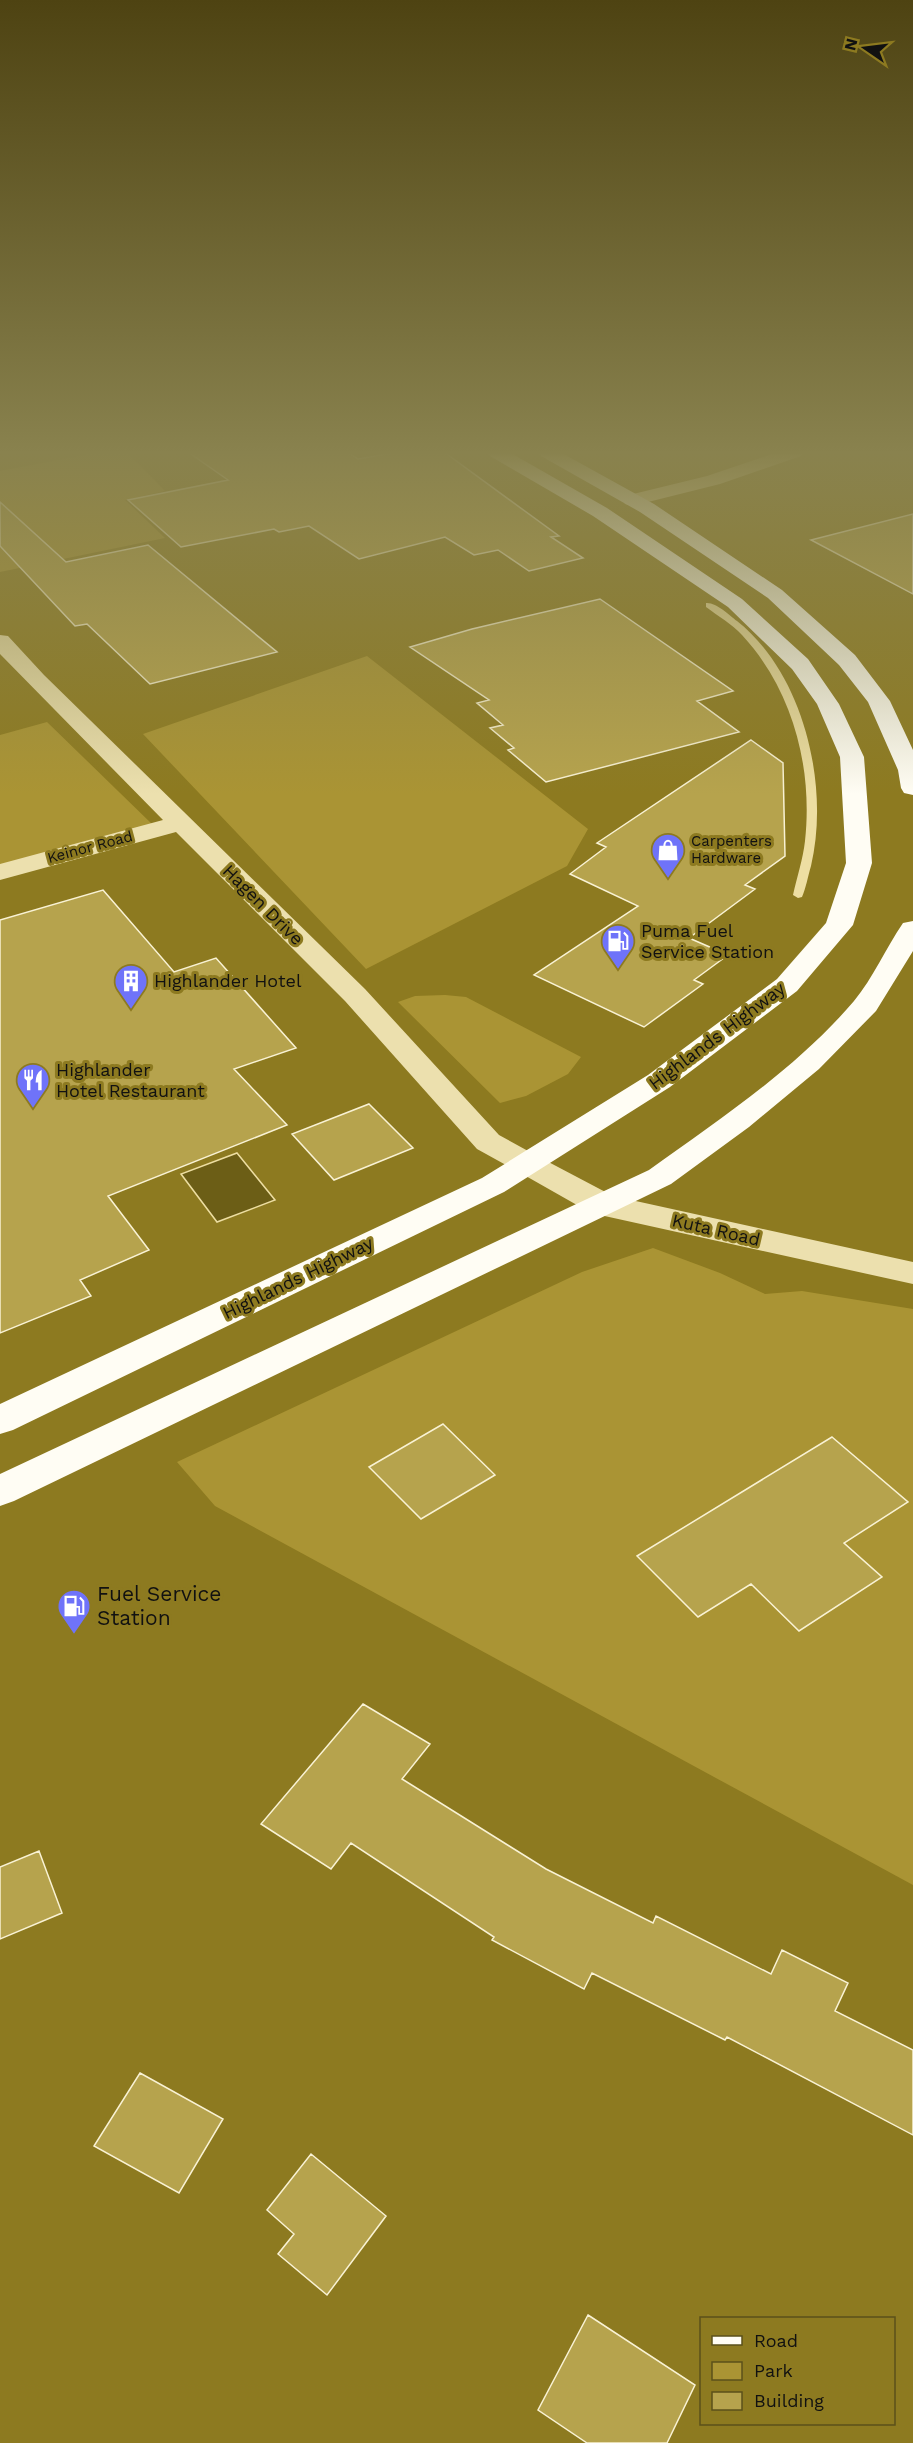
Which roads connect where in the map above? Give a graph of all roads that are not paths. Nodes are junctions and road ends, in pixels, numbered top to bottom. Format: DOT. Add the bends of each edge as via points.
graph roads {
  1 [pos="680,566"];
  2 [pos="732,566"];
  3 [pos="0,641"];
  4 [pos="913,788"];
  5 [pos="180,823"];
  6 [pos="0,872"];
  7 [pos="913,929"];
  8 [pos="528,1164"];
  9 [pos="603,1204"];
  10 [pos="913,1274"];
  11 [pos="0,1420"];
  12 [pos="0,1491"];
  1 -- 8 [label="main road, Highlands Highway" via="735,603 800,664 828,704 852,757 859,863 839,925 787,985 659,1081"];
  2 -- 4 [label="main road" via="775,594 847,660 879,701 910,770"];
  3 -- 5 [label="street, Hagen Drive"];
  5 -- 6 [label="street, Keinor Road"];
  5 -- 8 [label="street, Hagen Drive" via="355,995 488,1142"];
  7 -- 9 [label="main road" via="866,1005 808,1063 660,1177"];
  8 -- 9 [label="street, Kuta Road"];
  8 -- 11 [label="main road, Highlands Highway" via="482,1190"];
  9 -- 10 [label="street, Kuta Road"];
  9 -- 12 [label="main road"];
}
